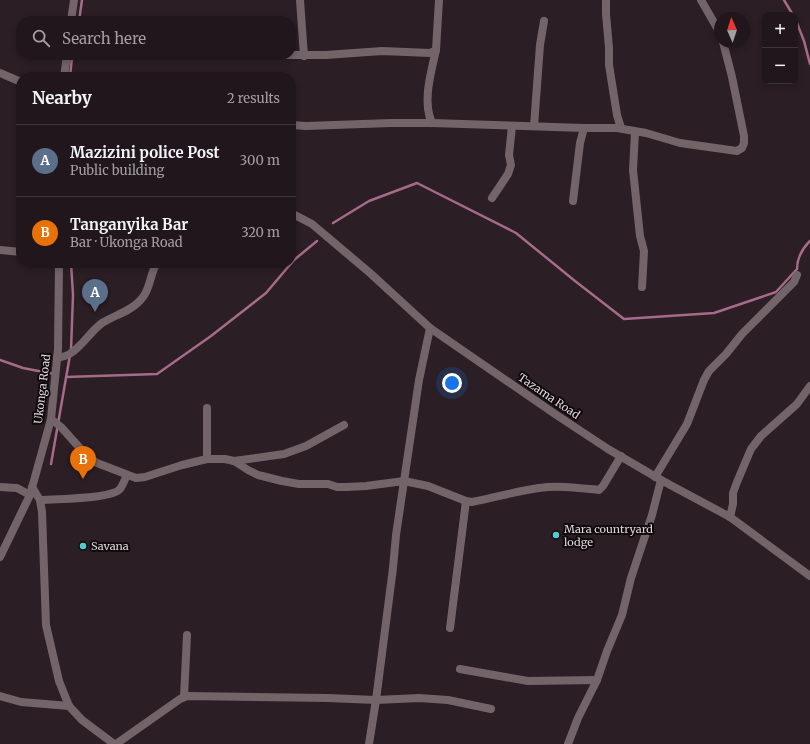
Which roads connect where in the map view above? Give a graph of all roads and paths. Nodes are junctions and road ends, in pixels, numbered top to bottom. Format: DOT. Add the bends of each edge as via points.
graph roads {
  1 [pos="74,0"];
  2 [pos="300,0"];
  3 [pos="438,0"];
  4 [pos="606,0"];
  5 [pos="700,0"];
  6 [pos="72,16"];
  7 [pos="544,21"];
  8 [pos="714,23"];
  9 [pos="725,48"];
  10 [pos="436,50"];
  11 [pos="296,56"];
  12 [pos="304,56"];
  13 [pos="66,60"];
  14 [pos="65,72"];
  15 [pos="0,73"];
  16 [pos="16,80"];
  17 [pos="432,123"];
  18 [pos="296,125"];
  19 [pos="512,126"];
  20 [pos="534,126"];
  21 [pos="584,128"];
  22 [pos="621,128"];
  23 [pos="635,132"];
  24 [pos="492,198"];
  25 [pos="573,201"];
  26 [pos="296,215"];
  27 [pos="0,250"];
  28 [pos="16,252"];
  29 [pos="59,268"];
  30 [pos="154,268"];
  31 [pos="797,275"];
  32 [pos="642,287"];
  33 [pos="430,328"];
  34 [pos="57,358"];
  35 [pos="810,386"];
  36 [pos="207,408"];
  37 [pos="51,419"];
  38 [pos="344,425"];
  39 [pos="621,456"];
  40 [pos="207,459"];
  41 [pos="234,461"];
  42 [pos="128,474"];
  43 [pos="658,479"];
  44 [pos="404,481"];
  45 [pos="0,487"];
  46 [pos="31,491"];
  47 [pos="40,500"];
  48 [pos="466,501"];
  49 [pos="730,516"];
  50 [pos="3,544"];
  51 [pos="0,558"];
  52 [pos="810,576"];
  53 [pos="450,628"];
  54 [pos="187,635"];
  55 [pos="460,669"];
  56 [pos="597,680"];
  57 [pos="0,696"];
  58 [pos="184,697"];
  59 [pos="376,700"];
  60 [pos="69,706"];
  61 [pos="491,709"];
  62 [pos="115,744"];
  63 [pos="369,744"];
  64 [pos="568,744"];
  1 -- 6 [label="street"];
  2 -- 12 [label="street"];
  3 -- 10 [label="street"];
  4 -- 22 [label="street" via="609,65"];
  5 -- 8 [label="street"];
  7 -- 20 [label="street"];
  9 -- 23 [label="street" via="744,136 742,148 737,151 720,149"];
  10 -- 12 [label="street" via="426,53 382,51"];
  10 -- 17 [label="street" via="428,100 428,116"];
  11 -- 12 [label="street"];
  13 -- 14 [label="street"];
  15 -- 16 [label="street"];
  17 -- 18 [label="street"];
  17 -- 19 [label="street"];
  19 -- 20 [label="street"];
  19 -- 24 [label="street" via="509,155 511,165"];
  20 -- 21 [label="street"];
  21 -- 22 [label="street"];
  21 -- 25 [label="street"];
  22 -- 23 [label="street"];
  23 -- 32 [label="street" via="633,170 644,251"];
  26 -- 33 [label="street, Tazama Road" via="312,224"];
  27 -- 28 [label="street"];
  29 -- 34 [label="street, Ukonga Road"];
  30 -- 34 [label="street" via="143,298 91,332 71,354"];
  31 -- 43 [label="street" via="794,282 709,371"];
  33 -- 39 [label="street, Tazama Road"];
  33 -- 44 [label="street" via="419,380"];
  34 -- 37 [label="street, Ukonga Road"];
  35 -- 49 [label="street" via="797,404 761,436 751,449 733,493"];
  36 -- 40 [label="street"];
  37 -- 42 [label="street" via="87,456"];
  37 -- 46 [label="street, Ukonga Road"];
  38 -- 41 [label="street" via="306,446 284,454"];
  39 -- 43 [label="street, Tazama Road"];
  39 -- 48 [label="street" via="598,490 539,488 486,500"];
  40 -- 41 [label="street"];
  40 -- 42 [label="street" via="145,477 136,478"];
  41 -- 44 [label="street" via="258,475 299,484 347,487"];
  42 -- 47 [label="street" via="120,489 113,494"];
  43 -- 49 [label="street, Tazama Road"];
  43 -- 56 [label="street" via="652,515 631,578 622,615"];
  44 -- 48 [label="street" via="428,486"];
  44 -- 59 [label="street"];
  45 -- 46 [label="street"];
  46 -- 47 [label="street"];
  46 -- 50 [label="street, Ukonga Road"];
  47 -- 60 [label="street" via="46,625 59,681"];
  48 -- 53 [label="street"];
  49 -- 52 [label="street, Tazama Road"];
  50 -- 51 [label="street, Ukonga Road"];
  54 -- 58 [label="street"];
  55 -- 56 [label="street" via="528,681"];
  56 -- 64 [label="street"];
  57 -- 60 [label="street" via="20,702"];
  58 -- 59 [label="street"];
  58 -- 62 [label="street"];
  59 -- 61 [label="street" via="448,700"];
  59 -- 63 [label="street"];
  60 -- 62 [label="street" via="82,720"];
}
